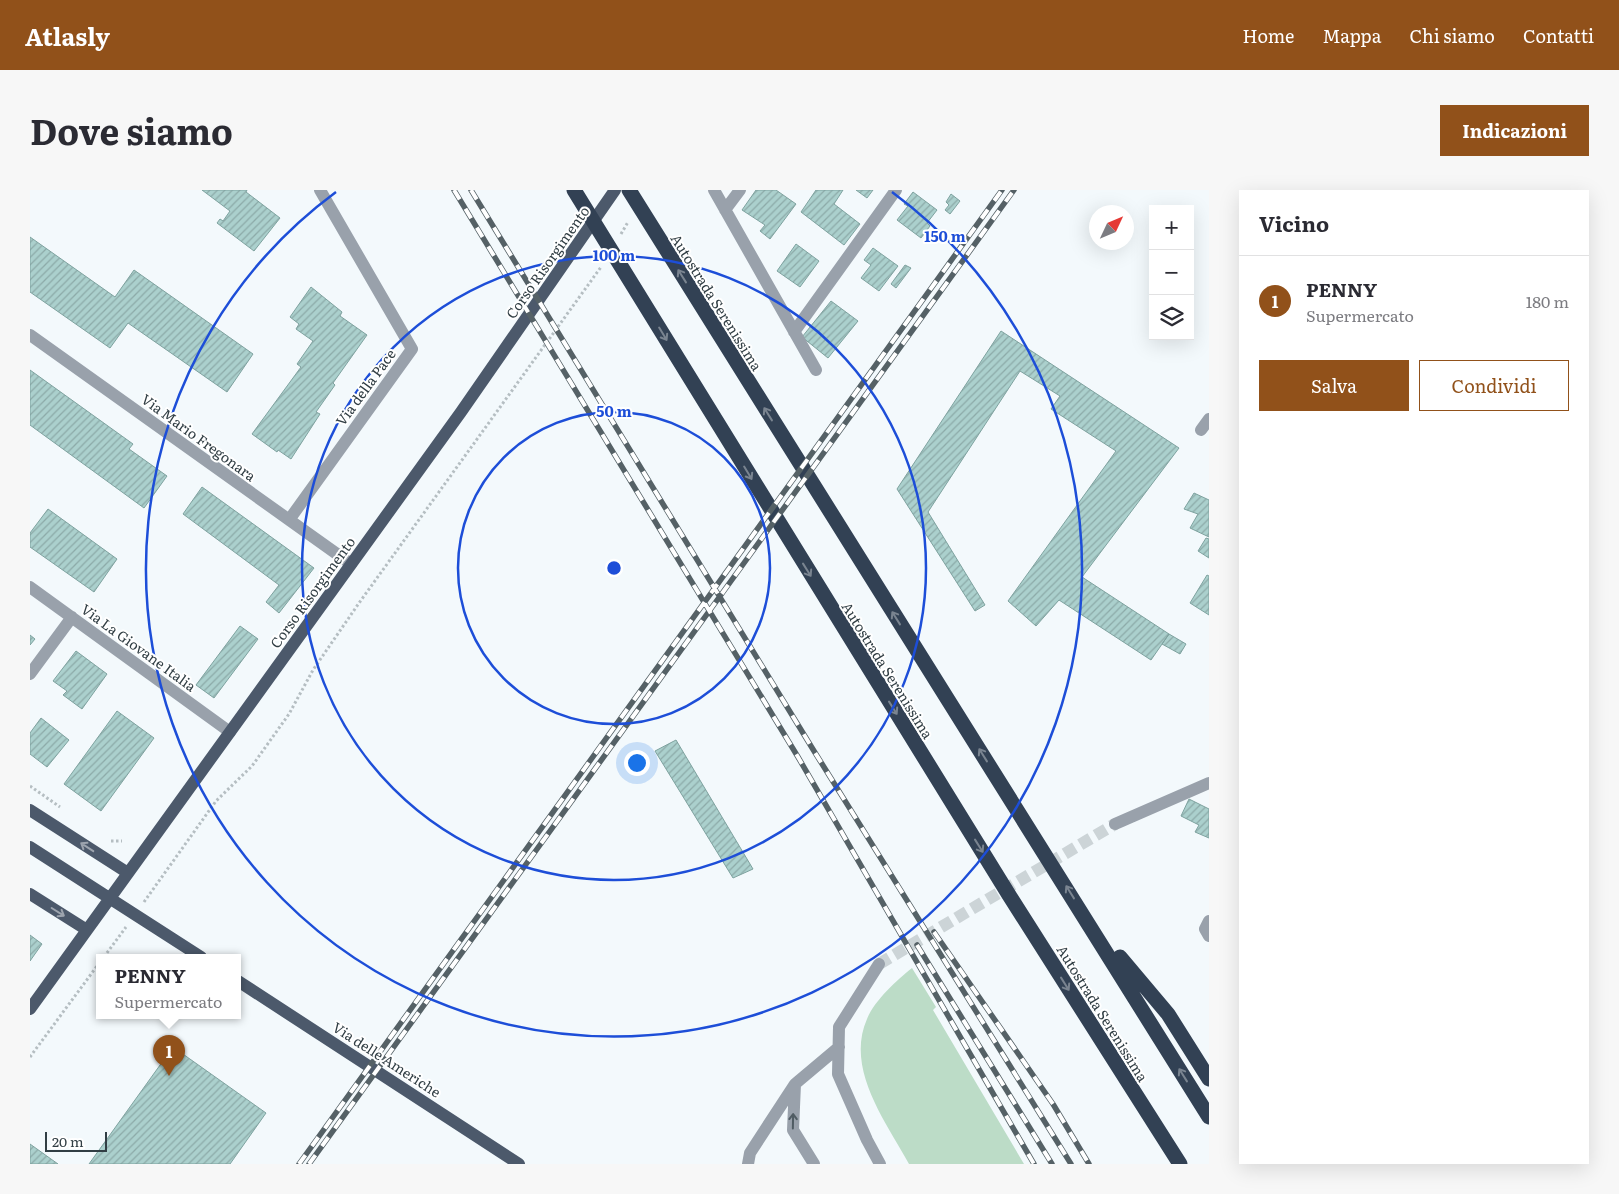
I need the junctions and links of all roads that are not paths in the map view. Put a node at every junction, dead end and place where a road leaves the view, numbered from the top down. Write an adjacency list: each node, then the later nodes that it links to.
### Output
1 (320, 190): 14 (street, Via della Pace)
2 (615, 190): 15 (main road, Corso Risorgimento)
3 (629, 190): 26 (highway, Autostrada Serenissima, one-way to 3)
4 (714, 190): 8 (street)
5 (740, 190): 8 (street)
6 (896, 190): 9 (street)
7 (576, 193): 42 (highway, Autostrada Serenissima, one-way to 42)
8 (725, 210): 9 (street)
9 (794, 332): 11 (street)
10 (30, 335): 14 (street, Via Mario Fregonara)
11 (816, 370)
12 (1209, 419): 13 (street)
13 (1201, 430)
14 (289, 520): 15 (street, Via Mario Fregonara)
15 (351, 564): 19 (main road, Corso Risorgimento)
16 (30, 587): 17 (street, Via La Giovane Italia)
17 (72, 617): 18 (street); 19 (street, Via La Giovane Italia)
18 (30, 674)
19 (230, 732): 24 (main road, Corso Risorgimento)
20 (1209, 783): 22 (street)
21 (30, 810): 24 (main road, one-way to 21)
22 (1115, 824)
23 (30, 847): 30 (main road)
24 (128, 873): 28 (main road, Corso Risorgimento)
25 (30, 894): 28 (main road, one-way to 28)
26 (1087, 919): 35 (highway); 37 (highway, Autostrada Serenissima, one-way to 26)
27 (1209, 921): 29 (street)
28 (87, 930): 33 (main road, Corso Risorgimento)
29 (1209, 936)
30 (196, 954)
31 (879, 964): 34 (street)
32 (241, 983): 38 (main road, Via delle Americhe)
33 (30, 1008)
34 (839, 1047): 36 (street); 41 (street)
35 (1209, 1079)
36 (796, 1084): 39 (street); 40 (street, one-way to 36)
37 (1209, 1117)
38 (519, 1164)
39 (748, 1164)
40 (814, 1164)
41 (880, 1164)
42 (1180, 1164)

